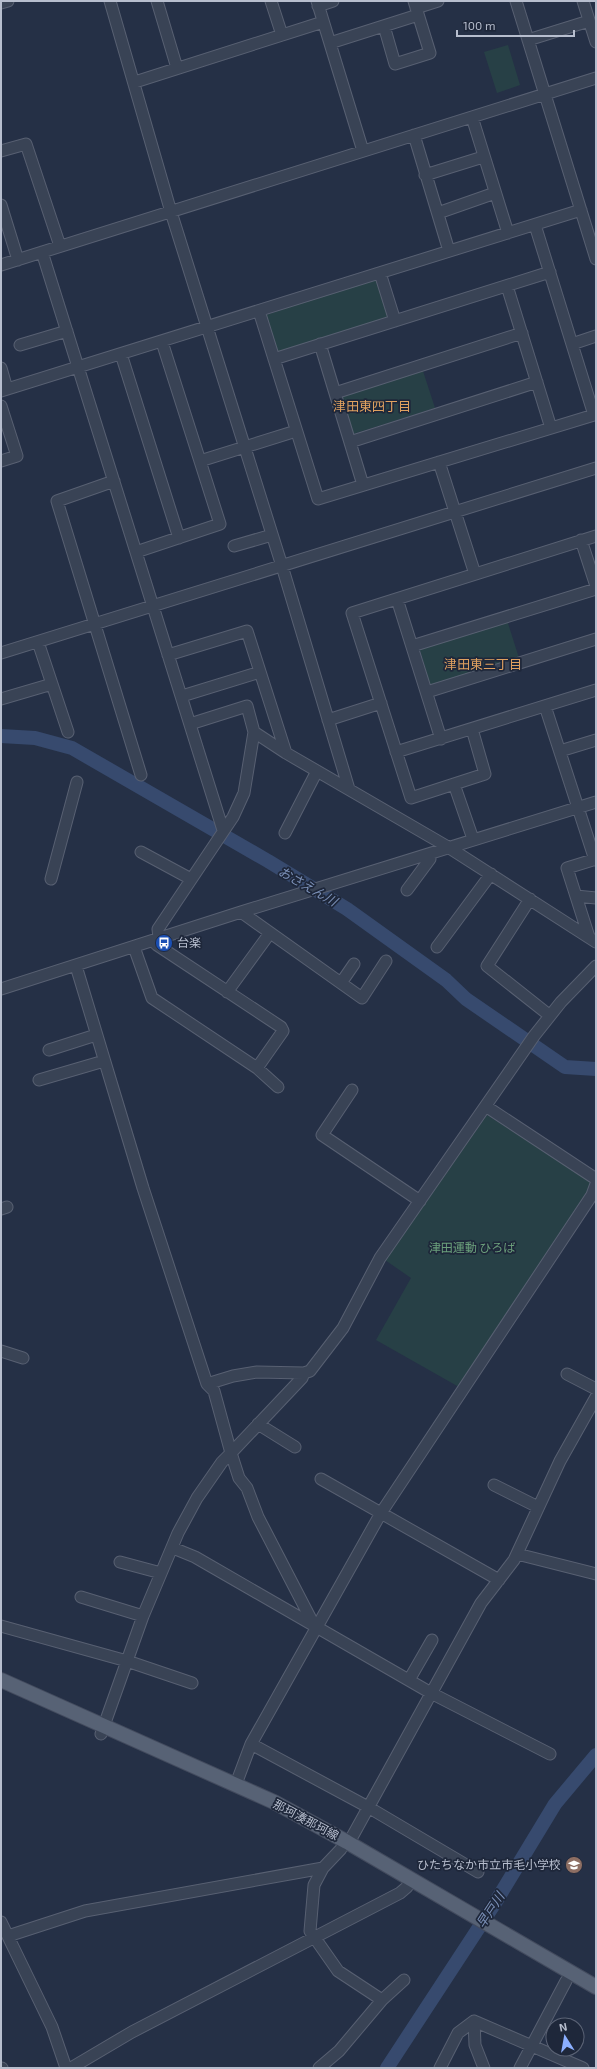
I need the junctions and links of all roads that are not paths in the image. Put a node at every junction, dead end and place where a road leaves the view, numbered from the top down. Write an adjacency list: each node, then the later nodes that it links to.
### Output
1 (8, 1): 9 (street)
2 (110, 1): 21 (street)
3 (157, 1): 19 (street)
4 (271, 1): 15 (street)
5 (333, 1): 10 (street)
6 (438, 1): 11 (street)
7 (516, 1): 16 (street)
8 (583, 1): 12 (street)
9 (1, 3)
10 (317, 4): 13 (street)
11 (416, 8): 14 (street); 14 (street)
12 (589, 21): 16 (street); 17 (street)
13 (323, 22): 15 (street); 18 (street)
14 (384, 26): 18 (street)
15 (282, 35): 19 (street)
16 (528, 40): 22 (street)
17 (596, 42)
18 (330, 43): 26 (street)
19 (177, 68): 21 (street)
20 (596, 78): 22 (street)
21 (135, 82): 32 (street)
22 (544, 94): 23 (street); 31 (street)
23 (472, 117): 24 (street); 27 (street)
24 (414, 136): 26 (street); 28 (street)
25 (1, 151): 36 (street)
26 (363, 151): 32 (street)
27 (483, 157): 28 (street); 29 (street)
28 (425, 175): 33 (street)
29 (495, 193): 33 (street); 35 (street)
30 (1, 205): 40 (street)
31 (581, 210): 34 (street); 39 (street)
32 (171, 212): 36 (street); 47 (street)
33 (438, 213): 37 (street)
34 (535, 224): 35 (street); 42 (street)
35 (508, 233): 37 (street)
36 (60, 246): 38 (street)
37 (449, 251): 43 (street)
38 (42, 252): 40 (street); 48 (street)
39 (596, 259)
40 (18, 260): 41 (street)
41 (1, 265)
42 (550, 272): 44 (street); 53 (street)
43 (380, 273): 45 (street); 46 (street)
44 (507, 286): 46 (street); 49 (street)
45 (258, 311): 47 (street); 56 (street)
46 (395, 321): 52 (street)
47 (207, 328): 51 (street); 66 (street)
48 (67, 331): 54 (street); 58 (street)
49 (522, 334): 59 (street); 61 (street)
50 (596, 336): 53 (street)
51 (162, 342): 55 (street); 68 (street)
52 (320, 344): 56 (street); 61 (street)
53 (572, 344): 63 (street)
54 (20, 346)
55 (121, 354): 58 (street); 76 (street)
56 (274, 359): 64 (street)
57 (1, 368): 60 (street)
58 (79, 368): 60 (street); 71 (street)
59 (537, 382): 63 (street); 65 (street)
60 (4, 390)
61 (335, 393): 65 (street)
62 (1, 406): 67 (street)
63 (551, 428): 69 (street)
64 (296, 431): 66 (street); 72 (street)
65 (350, 442): 72 (street)
66 (244, 447): 68 (street); 74 (street)
67 (1, 461)
68 (200, 461): 76 (street)
69 (439, 462): 72 (street); 73 (street)
70 (596, 468): 73 (street)
71 (114, 481): 79 (street); 85 (street)
72 (363, 485)
73 (455, 512): 80 (street); 81 (street)
74 (272, 535): 78 (street); 80 (street)
75 (596, 536): 77 (street)
76 (179, 538): 79 (street)
77 (581, 540): 81 (street); 82 (street)
78 (234, 546)
79 (136, 552): 84 (street)
80 (282, 566): 84 (street); 99 (street)
81 (475, 574): 83 (street)
82 (596, 587): 88 (street)
83 (397, 599): 88 (street); 97 (street)
84 (153, 606): 85 (street); 90 (street)
85 (95, 624): 87 (street); 110 (street)
86 (596, 639): 94 (street)
87 (38, 642): 89 (street); 92 (street)
88 (412, 646): 94 (street)
89 (1, 653)
90 (168, 654): 91 (street); 95 (street)
91 (260, 672): 95 (street); 108 (street)
92 (52, 684): 96 (street); 102 (street)
93 (596, 690): 98 (street)
94 (427, 692): 104 (street)
95 (182, 696): 100 (street)
96 (1, 699)
97 (381, 703): 99 (street); 107 (street)
98 (545, 706): 101 (street); 106 (street)
99 (328, 720): 113 (street)
100 (190, 724): 103 (street); 117 (street)
101 (472, 729): 104 (street); 112 (street)
102 (68, 732)
103 (254, 732): 108 (street); 117 (street)
104 (441, 738): 107 (street)
105 (596, 740): 106 (street)
106 (560, 751): 115 (street)
107 (396, 752): 112 (street)
108 (286, 753): 109 (street)
109 (317, 771): 113 (street); 116 (street)
110 (140, 775)
111 (77, 782): 124 (street)
112 (454, 784): 118 (street)
113 (349, 789): 119 (street)
114 (596, 802): 115 (street)
115 (578, 807): 118 (street); 122 (street)
116 (286, 833)
117 (220, 835): 125 (street)
118 (473, 839): 119 (street)
119 (448, 847): 121 (street); 123 (street)
120 (141, 852): 125 (street)
121 (429, 854): 126 (street); 130 (street)
122 (596, 859): 127 (street)
123 (491, 874): 129 (street); 135 (street)
124 (50, 879)
125 (191, 879): 132 (street)
126 (407, 890)
127 (576, 896): 128 (street); 133 (street)
128 (596, 898)
129 (530, 899): 133 (street); 143 (street)
130 (241, 912): 131 (street); 132 (street)
131 (270, 933): 140 (street); 142 (street)
132 (156, 940): 134 (street); 142 (street)
133 (592, 940)
134 (134, 947): 138 (street); 147 (street)
135 (436, 947)
136 (386, 960): 140 (street)
137 (354, 964): 140 (street)
138 (76, 966): 141 (street); 144 (street)
139 (596, 966): 143 (street)
140 (341, 983)
141 (1, 989)
142 (227, 992): 147 (street)
143 (549, 1015): 151 (street)
144 (96, 1035): 145 (street); 146 (street)
145 (49, 1050)
146 (104, 1061): 148 (street); 159 (street)
147 (256, 1068): 149 (street)
148 (38, 1080)
149 (278, 1087)
150 (352, 1090): 154 (street)
151 (487, 1107): 152 (street); 154 (street)
152 (596, 1179)
153 (596, 1184): 168 (street)
154 (420, 1201): 157 (street)
155 (1, 1351): 156 (street)
156 (23, 1358)
157 (304, 1374): 159 (street); 162 (street)
158 (567, 1374): 160 (street)
159 (207, 1384): 164 (street)
160 (596, 1389)
161 (596, 1396): 167 (street)
162 (258, 1424): 163 (street); 164 (street)
163 (295, 1447)
164 (231, 1453): 169 (street); 178 (street)
165 (321, 1479): 168 (street)
166 (494, 1485): 167 (street)
167 (538, 1507): 170 (street)
168 (381, 1513): 174 (street); 178 (street)
169 (173, 1548): 172 (street); 178 (street)
170 (517, 1554): 173 (street); 174 (street)
171 (120, 1562): 172 (street)
172 (162, 1573): 176 (street)
173 (596, 1574)
174 (499, 1580): 185 (street)
175 (81, 1597): 176 (street)
176 (143, 1616): 180 (street)
177 (1, 1626): 180 (street)
178 (316, 1626): 182 (street); 187 (street)
179 (432, 1640): 182 (street)
180 (127, 1661): 183 (street); 186 (street)
181 (1, 1680): 186 (main road, 那珂湊那珂線)
182 (409, 1680): 185 (street)
183 (192, 1683)
184 (1, 1690): 186 (main road, 那珂湊那珂線)
185 (431, 1694): 188 (street); 190 (street)
186 (102, 1730): 189 (main road, 那珂湊那珂線); 191 (main road, 那珂湊那珂線)
187 (251, 1744): 189 (street); 190 (street)
188 (550, 1754)
189 (236, 1784): 191 (main road, 那珂湊那珂線)
190 (368, 1808): 191 (street); 193 (street)
191 (344, 1845): 192 (street); 194 (main road, 那珂湊那珂線)
192 (323, 1868): 197 (street); 198 (street)
193 (478, 1872)
194 (409, 1883): 196 (main road, 那珂湊那珂線); 198 (street)
195 (1, 1922): 197 (street)
196 (491, 1932): 200 (main road, 那珂湊那珂線); 201 (main road, 那珂湊那珂線)
197 (8, 1936): 206 (street)
198 (312, 1937): 203 (street); 207 (street)
199 (404, 1980): 203 (street)
200 (566, 1981): 202 (main road, 那珂湊那珂線); 205 (street)
201 (596, 1987)
202 (596, 1997)
203 (382, 2000): 208 (street)
204 (474, 2021): 205 (street); 209 (street); 210 (street)
205 (533, 2046): 211 (street); 212 (street)
206 (66, 2068)
207 (71, 2068)
208 (319, 2068)
209 (440, 2068)
210 (484, 2068)
211 (520, 2068)
212 (583, 2068)

